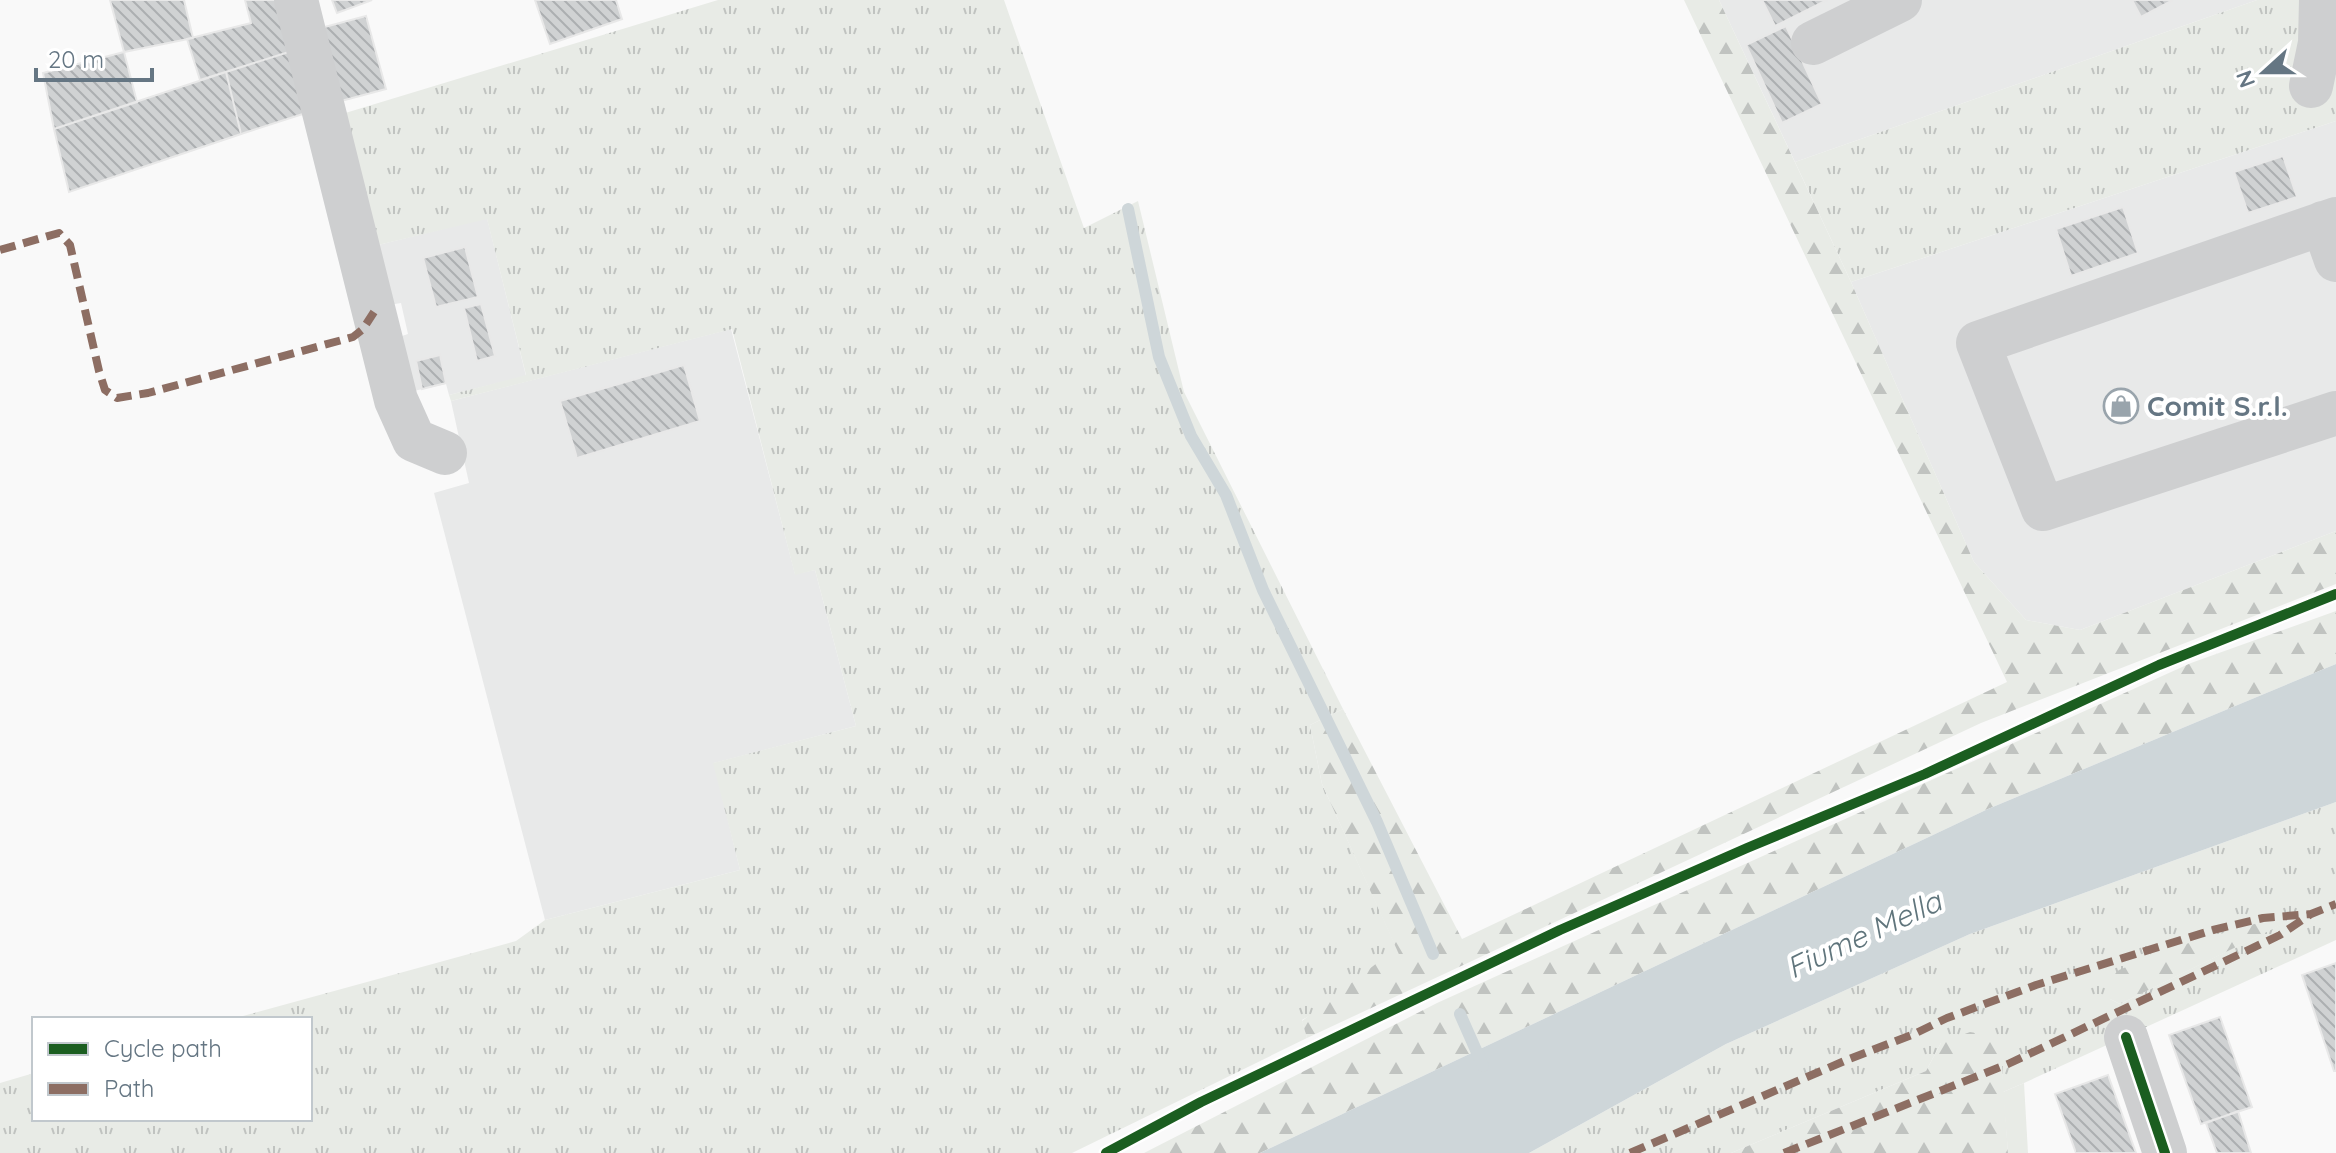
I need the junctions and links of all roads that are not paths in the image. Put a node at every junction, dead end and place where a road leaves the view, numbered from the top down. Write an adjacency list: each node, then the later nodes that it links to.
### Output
1 (296, 0): 8 (street)
2 (1900, 0): 4 (street)
3 (2321, 0): 5 (street)
4 (1813, 43)
5 (2311, 86)
6 (2332, 234): 7 (street)
7 (2336, 413)
8 (445, 453)
9 (2126, 1037): 10 (street)
10 (2165, 1153)

